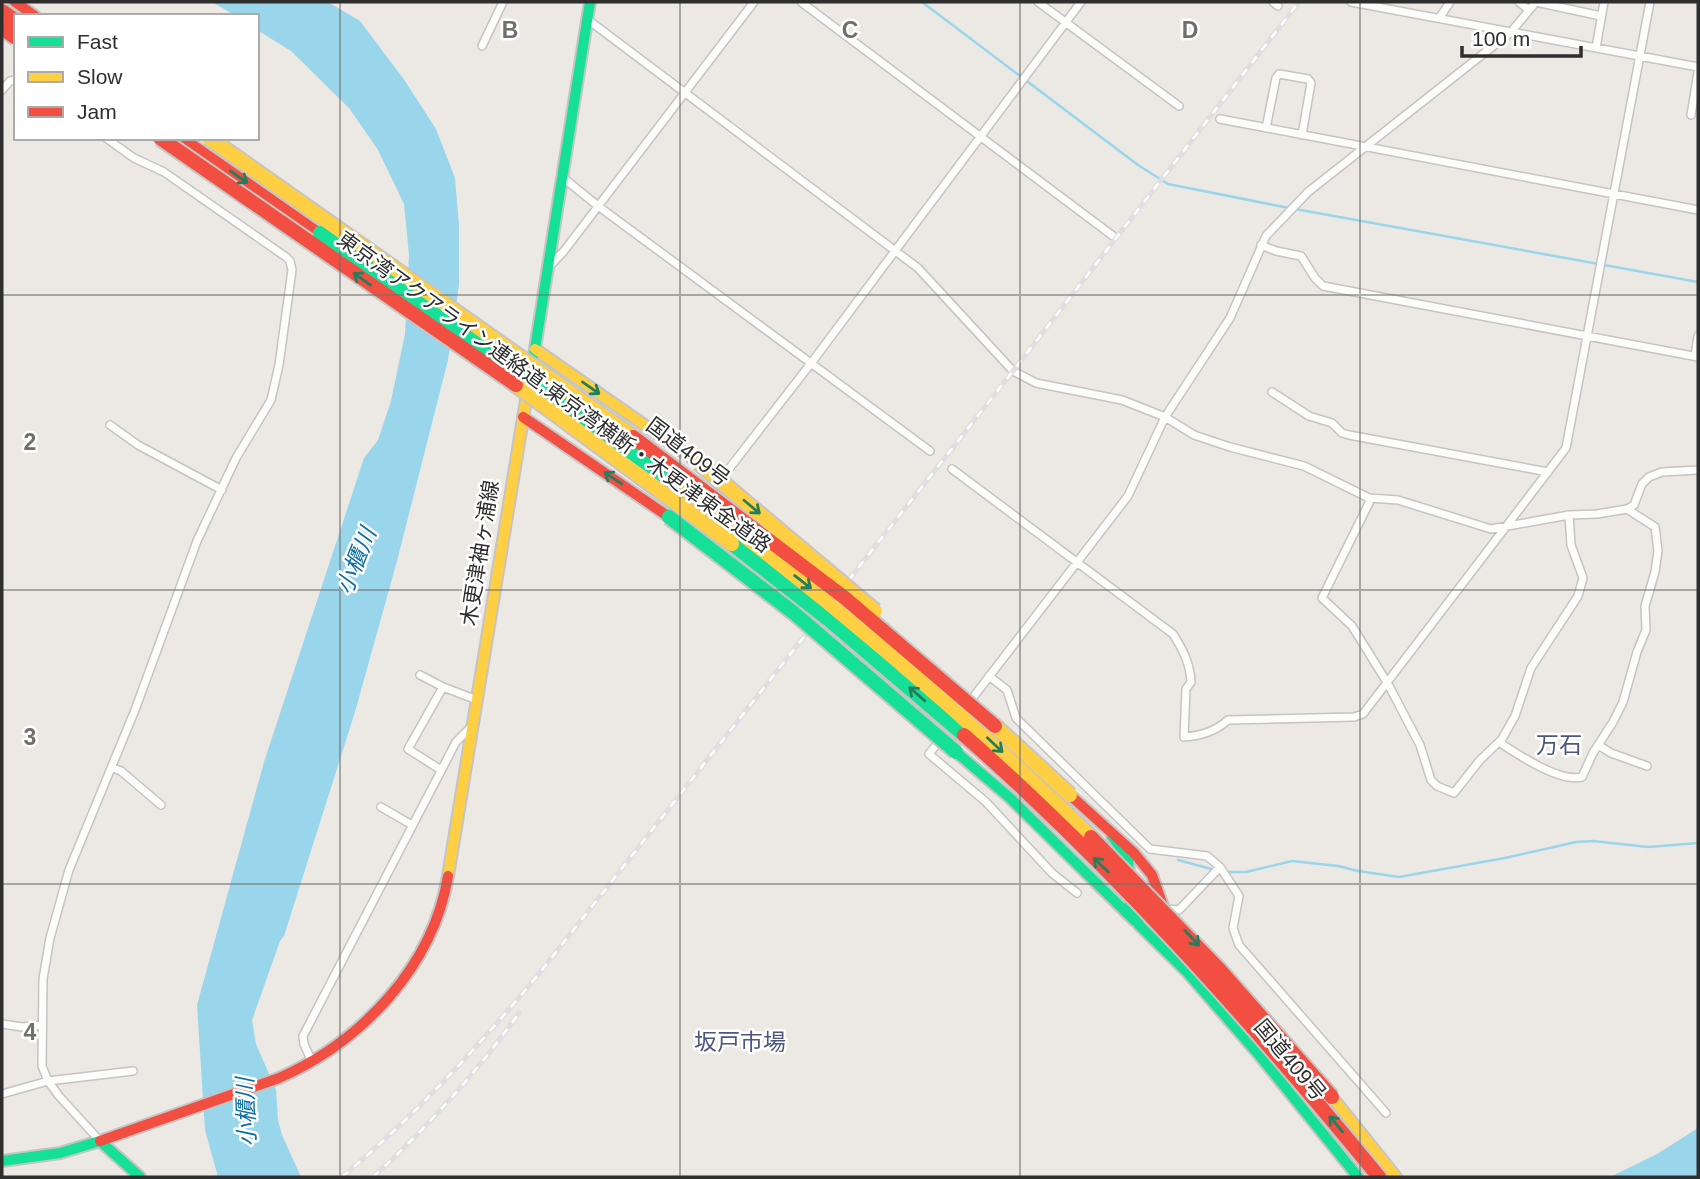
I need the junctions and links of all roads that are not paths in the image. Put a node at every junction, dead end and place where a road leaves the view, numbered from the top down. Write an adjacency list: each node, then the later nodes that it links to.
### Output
1 (503, 2): 21 (street)
2 (590, 2): 17 (main road, 木更津袖ヶ浦線)
3 (754, 2): 25 (street)
4 (801, 2): 31 (street)
5 (1038, 2): 18 (street)
6 (1081, 2): 18 (street)
7 (1351, 2): 13 (street)
8 (1450, 2): 16 (street)
9 (1519, 2): 14 (street)
10 (1604, 2): 15 (street)
11 (1650, 2): 23 (street)
12 (20, 3): 20 (street)
13 (1386, 4): 16 (street)
14 (1530, 10): 15 (street); 19 (street)
15 (1601, 16): 22 (street)
16 (1440, 17): 19 (street)
17 (587, 19): 25 (street); 37 (main road, 木更津袖ヶ浦線)
18 (1065, 22): 26 (street); 31 (street)
19 (1511, 32): 22 (street); 36 (street)
20 (2, 34)
21 (482, 46)
22 (1596, 48): 23 (street)
23 (1640, 56): 24 (street); 38 (street)
24 (1698, 69): 27 (street)
25 (685, 93): 39 (street); 43 (street)
26 (1179, 106)
27 (1691, 115)
28 (1220, 119): 29 (street)
29 (1266, 128): 30 (street); 30 (street)
30 (1302, 135): 36 (street)
31 (980, 136): 41 (street); 43 (street)
32 (109, 140): 59 (street)
33 (163, 140): 97 (main road, 東京湾アクアライン連絡道;東京湾横断・木更津東金道路, one-way to 33, bridge)
34 (186, 140): 98 (main road, 東京湾アクアライン連絡道;東京湾横断・木更津東金道路, one-way to 98, bridge)
35 (212, 140): 70 (main road, 国道409号, bridge)
36 (1365, 147): 38 (street); 42 (street)
37 (561, 176): 39 (street); 44 (main road, 木更津袖ヶ浦線)
38 (1614, 193): 40 (street); 45 (street)
39 (598, 206): 44 (street); 49 (street)
40 (1698, 210)
41 (1113, 236)
42 (1261, 245): 45 (street); 52 (street)
43 (895, 250): 49 (street); 52 (street)
44 (546, 270): 47 (main road, 木更津袖ヶ浦線)
45 (1589, 336): 48 (street); 57 (street)
46 (1698, 336): 48 (street)
47 (535, 349): 51 (main road, 木更津袖ヶ浦線); 70 (main road, one-way to 70, bridge)
48 (1697, 356)
49 (812, 362): 54 (street); 58 (street)
50 (1272, 391): 57 (street)
51 (523, 417): 69 (main road, 木更津袖ヶ浦線); 84 (main road, one-way to 51, bridge)
52 (1165, 417): 60 (street); 64 (street)
53 (110, 425): 59 (street)
54 (930, 451)
55 (952, 469): 64 (street)
56 (1698, 470): 61 (street)
57 (1548, 472): 63 (street)
58 (725, 474)
59 (222, 490): 75 (street)
60 (1369, 498): 63 (street); 67 (street)
61 (1627, 509): 62 (street); 73 (street)
62 (1569, 514): 63 (street); 72 (street)
63 (1505, 528): 67 (street)
64 (1077, 562): 66 (street); 67 (street)
65 (420, 675): 68 (street)
66 (989, 676): 81 (street); 82 (street)
67 (1388, 684): 72 (street)
68 (443, 687): 69 (street); 76 (street)
69 (477, 700): 71 (main road, 木更津袖ヶ浦線)
70 (988, 719): 80 (main road, 国道409号, bridge)
71 (473, 725): 76 (street); 88 (main road, 木更津袖ヶ浦線)
72 (1499, 742): 73 (street)
73 (1598, 745): 74 (street)
74 (1647, 766)
75 (113, 768): 77 (street); 87 (street)
76 (441, 770): 79 (street)
77 (161, 805)
78 (381, 807): 79 (street)
79 (412, 825): 88 (street)
80 (1112, 836): 83 (main road, 国道409号); 84 (main road, 国道409号)
81 (1220, 867): 83 (street); 92 (street)
82 (1077, 893)
83 (1165, 909): 85 (main road, 国道409号)
84 (1139, 925): 85 (main road, 国道409号)
85 (1187, 972): 96 (main road, 国道409号)
86 (2, 1024): 87 (street)
87 (42, 1025): 90 (street)
88 (312, 1062): 93 (main road, 木更津袖ヶ浦線)
89 (132, 1070): 90 (street)
90 (48, 1081): 91 (street); 93 (street)
91 (2, 1094)
92 (1386, 1113)
93 (100, 1141): 94 (main road, 木更津袖ヶ浦線); 95 (main road)
94 (2, 1161)
95 (140, 1177)
96 (1359, 1177)
97 (1379, 1177)
98 (1396, 1177)

